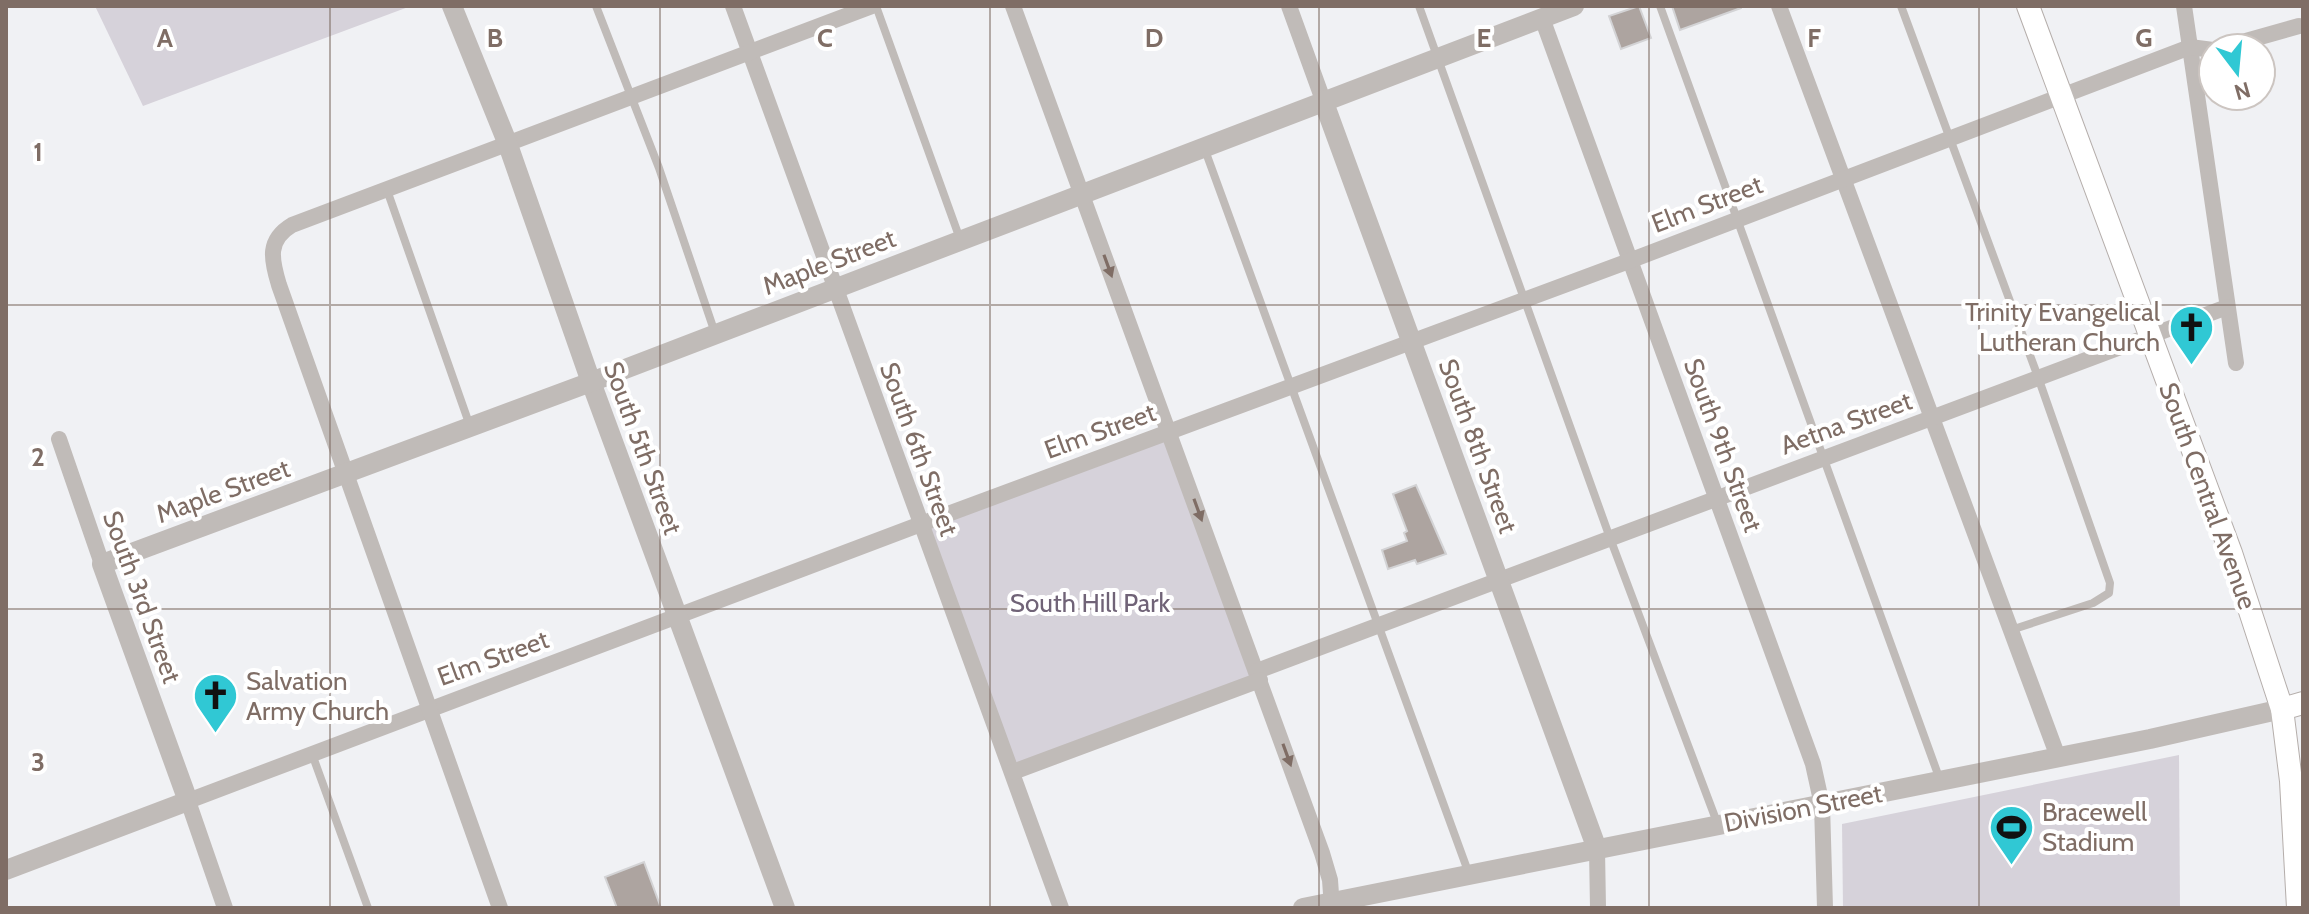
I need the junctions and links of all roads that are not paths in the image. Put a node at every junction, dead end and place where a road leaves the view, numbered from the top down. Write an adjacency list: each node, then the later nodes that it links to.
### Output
1 (452, 6): 25 (street, South 5th Street)
2 (596, 6): 21 (lane)
3 (733, 6): 19 (street, South 6th Street)
4 (874, 6): 19 (street); 31 (lane)
5 (1013, 6): 29 (street)
6 (1289, 6): 23 (street, South 8th Street)
7 (1419, 6): 20 (lane)
8 (1574, 6): 14 (street, Maple Street)
9 (1660, 6): 30 (lane)
10 (1779, 6): 27 (street)
11 (1901, 6): 24 (lane)
12 (2028, 6): 22 (main road, South Central Avenue)
13 (2184, 6): 17 (street)
14 (1540, 12): 20 (street, Maple Street); 32 (street, South 9th Street)
15 (2299, 26): 16 (street)
16 (2277, 32)
17 (2190, 47): 18 (street, Elm Street); 22 (street, Elm Street); 35 (street)
18 (2197, 48)
19 (751, 51): 21 (street); 33 (street, South 6th Street)
20 (1438, 57): 23 (street, Maple Street); 34 (lane)
21 (631, 96): 25 (street); 36 (lane)
22 (2062, 97): 24 (street, Elm Street); 37 (main road, South Central Avenue)
23 (1323, 100): 26 (street, Maple Street); 38 (street, South 8th Street)
24 (1951, 139): 27 (street, Elm Street); 40 (lane)
25 (507, 142): 28 (street); 41 (street, South 5th Street)
26 (1204, 146): 29 (street, Maple Street); 42 (lane)
27 (1842, 180): 30 (street, Elm Street); 43 (street)
28 (387, 188): 44 (lane); 48 (street)
29 (1081, 193): 31 (street, Maple Street); 45 (street, one-way to 45)
30 (1738, 220): 32 (street, Elm Street); 47 (lane)
31 (960, 239): 33 (street, Maple Street)
32 (1629, 261): 34 (street, Elm Street); 49 (street, South 9th Street)
33 (834, 288): 36 (street, Maple Street); 50 (street, South 6th Street)
34 (1525, 300): 38 (street, Elm Street); 51 (lane)
35 (2227, 307): 37 (street, Aetna Street); 39 (street)
36 (715, 334): 41 (street, Maple Street)
37 (2150, 334): 40 (street, Aetna Street); 58 (main road, South Central Avenue)
38 (1412, 342): 42 (street, Elm Street); 53 (street, South 8th Street)
39 (2236, 363)
40 (2038, 377): 43 (street, Aetna Street); 56 (lane)
41 (591, 382): 44 (street, Maple Street); 54 (street, South 5th Street)
42 (1293, 387): 45 (street, Elm Street); 55 (lane)
43 (1930, 418): 47 (street, Aetna Street); 56 (street)
44 (470, 427): 48 (street, Maple Street)
45 (1170, 433): 50 (street, Elm Street); 57 (street, one-way to 57)
46 (59, 439): 52 (street, South 3rd Street)
47 (1823, 457): 49 (street, Aetna Street); 63 (lane)
48 (346, 473): 52 (street, Maple Street); 59 (street)
49 (1715, 498): 51 (street, Aetna Street); 65 (street, South 9th Street)
50 (921, 524): 54 (street, Elm Street); 62 (street, South 6th Street)
51 (1610, 538): 53 (street, Aetna Street); 66 (lane)
52 (102, 564): 64 (street, South 3rd Street)
53 (1500, 579): 55 (street, Aetna Street); 67 (street, South 8th Street)
54 (677, 617): 59 (street, Elm Street); 74 (street, South 5th Street)
55 (1377, 625): 57 (street, Aetna Street); 69 (lane)
56 (2010, 631): 61 (street)
57 (1259, 676): 62 (street, Aetna Street); 70 (street, one-way to 70)
58 (2292, 706): 61 (street, Division Street); 79 (main road, South Central Avenue)
59 (429, 709): 60 (street, Elm Street); 73 (street)
60 (311, 753): 64 (street, Elm Street); 72 (lane)
61 (2058, 757): 63 (street, Division Street)
62 (1013, 772): 75 (street, South 6th Street)
63 (1941, 781): 65 (street, Division Street)
64 (188, 801): 68 (street, Elm Street); 71 (street, South 3rd Street)
65 (1822, 805): 66 (street, Division Street); 78 (street, South 9th Street)
66 (1718, 825): 67 (street, Division Street)
67 (1597, 849): 69 (street, Division Street); 77 (street, South 8th Street)
68 (6, 870)
69 (1469, 875): 70 (street, Division Street)
70 (1332, 905): 76 (street, Division Street)
71 (225, 908)
72 (368, 908)
73 (500, 908)
74 (785, 908)
75 (1061, 908)
76 (1303, 908)
77 (1598, 908)
78 (1825, 908)
79 (2298, 908)

